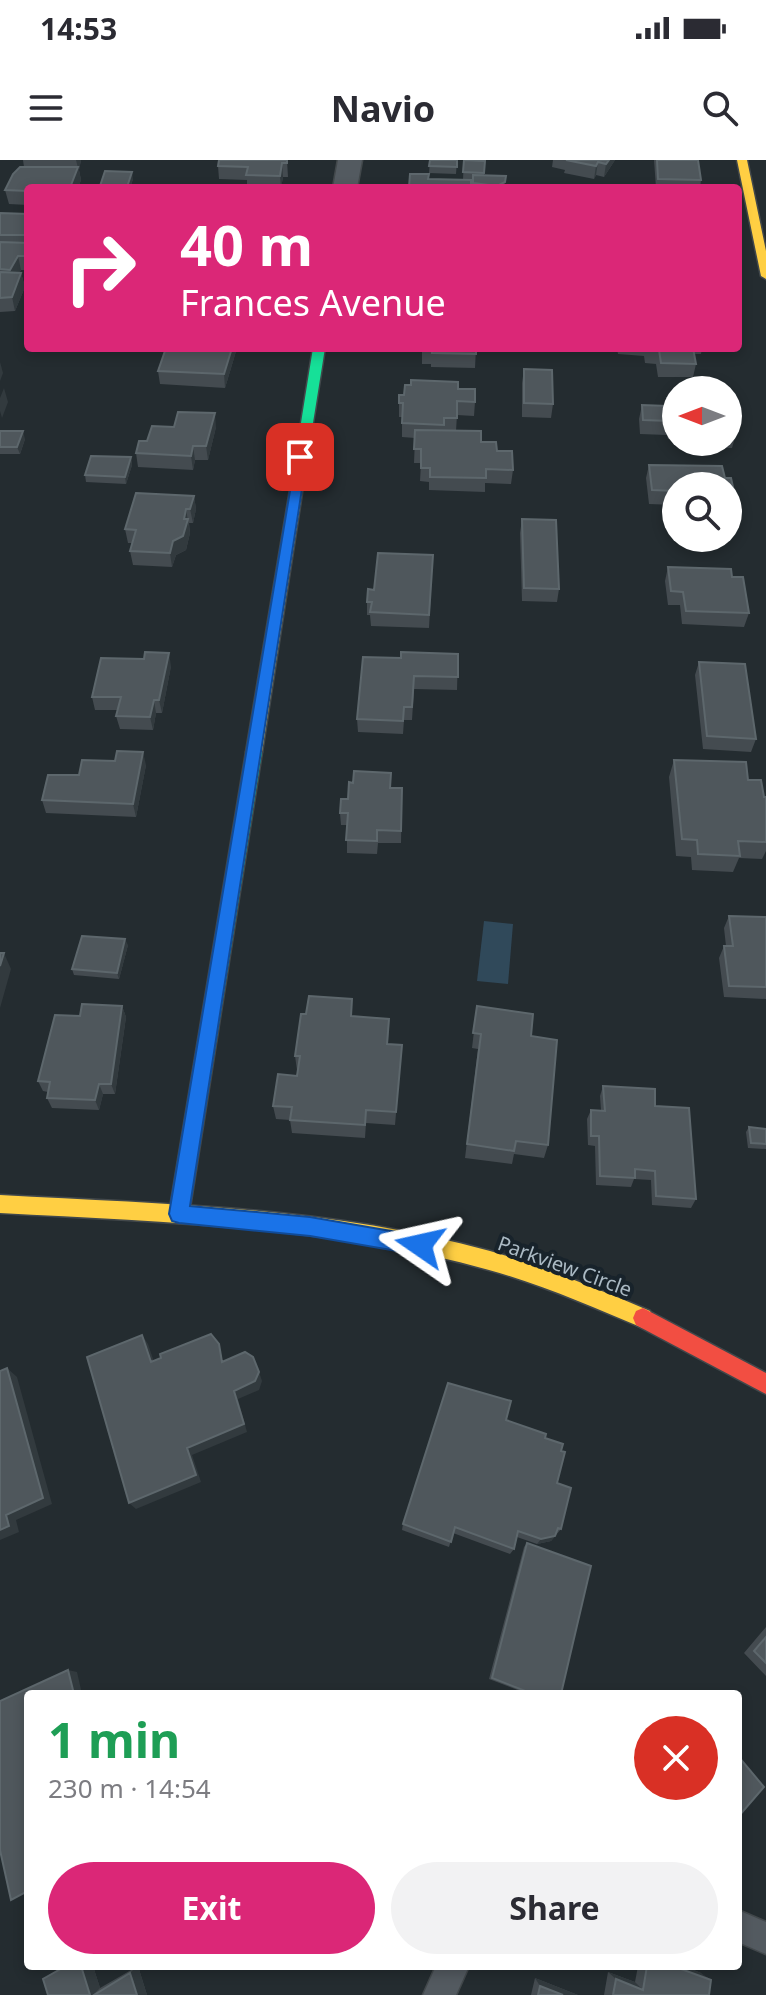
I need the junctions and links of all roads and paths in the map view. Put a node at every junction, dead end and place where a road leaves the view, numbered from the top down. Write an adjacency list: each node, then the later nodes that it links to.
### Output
1 (350, 160): 3 (street)
2 (742, 160): 4 (street)
3 (346, 184)
4 (766, 276)
5 (318, 352): 7 (street)
6 (0, 1204): 7 (street, Parkview Circle)
7 (179, 1214): 8 (street, Parkview Circle)
8 (766, 1384)
9 (742, 1928): 10 (lane)
10 (766, 1938)
11 (451, 1970): 12 (lane)
12 (439, 1995)

